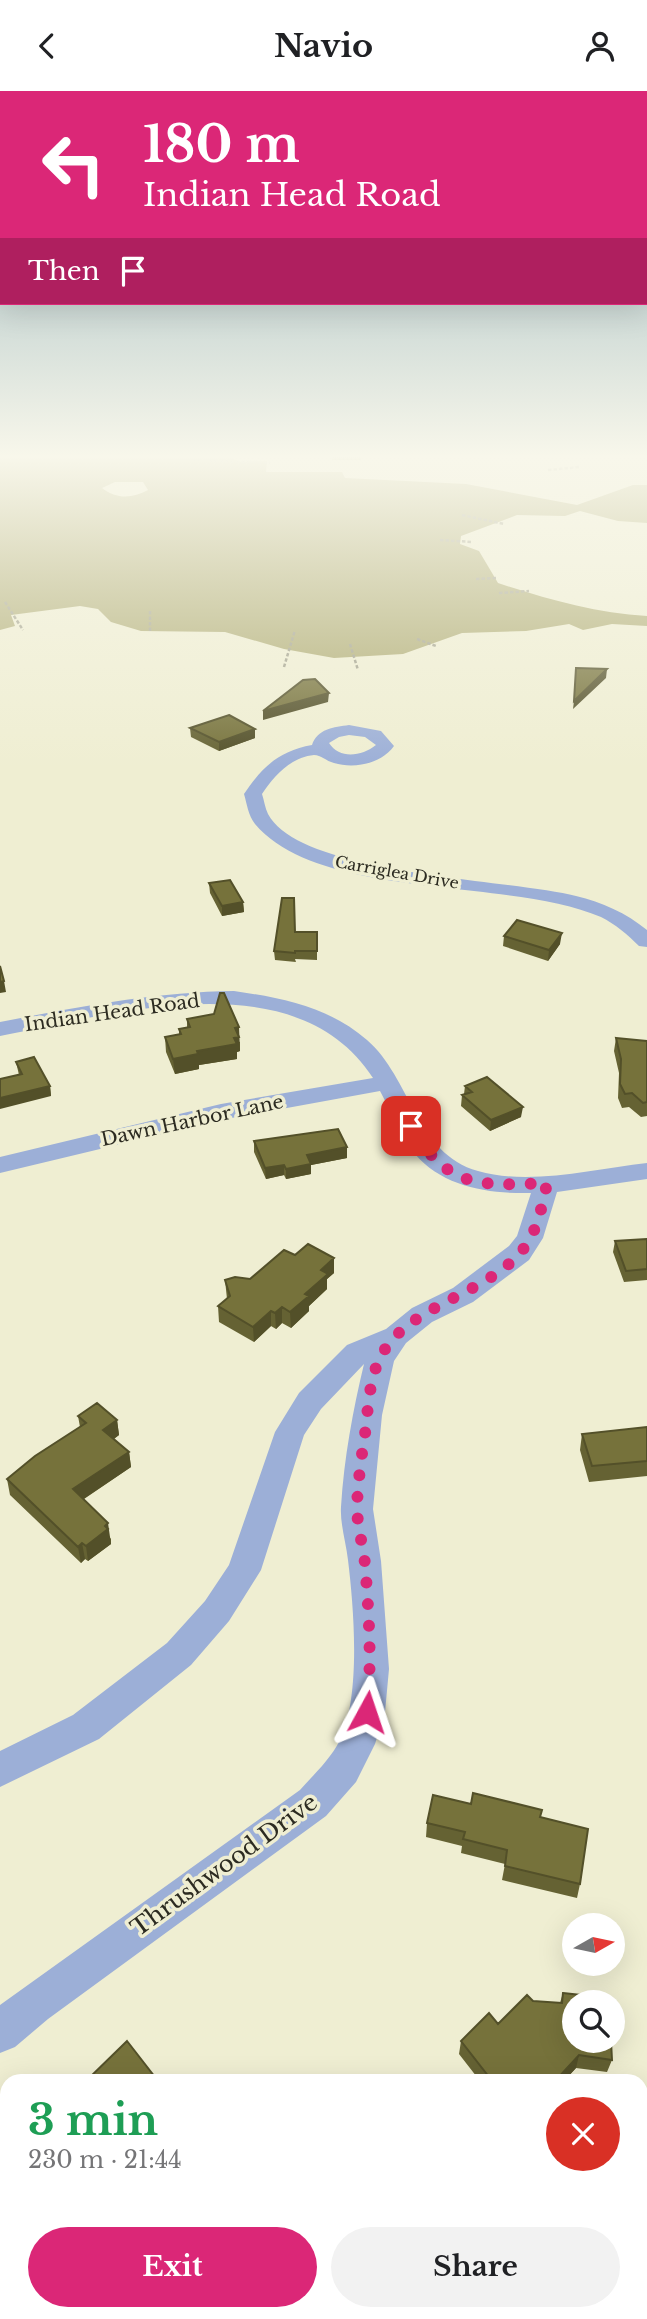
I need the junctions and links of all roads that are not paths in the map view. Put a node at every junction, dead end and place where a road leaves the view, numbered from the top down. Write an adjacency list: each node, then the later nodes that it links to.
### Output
1 (322, 749): 2 (street, Carriglea Drive)
2 (647, 941)
3 (0, 1029): 4 (street, Indian Head Road)
4 (386, 1083): 5 (street, Dawn Harbor Lane); 7 (street, Indian Head Road)
5 (0, 1165)
6 (647, 1171): 7 (street, Indian Head Road)
7 (547, 1183): 8 (street, Thrushwood Drive)
8 (396, 1336): 9 (street); 10 (street, Thrushwood Drive)
9 (0, 1770)
10 (0, 2032)

